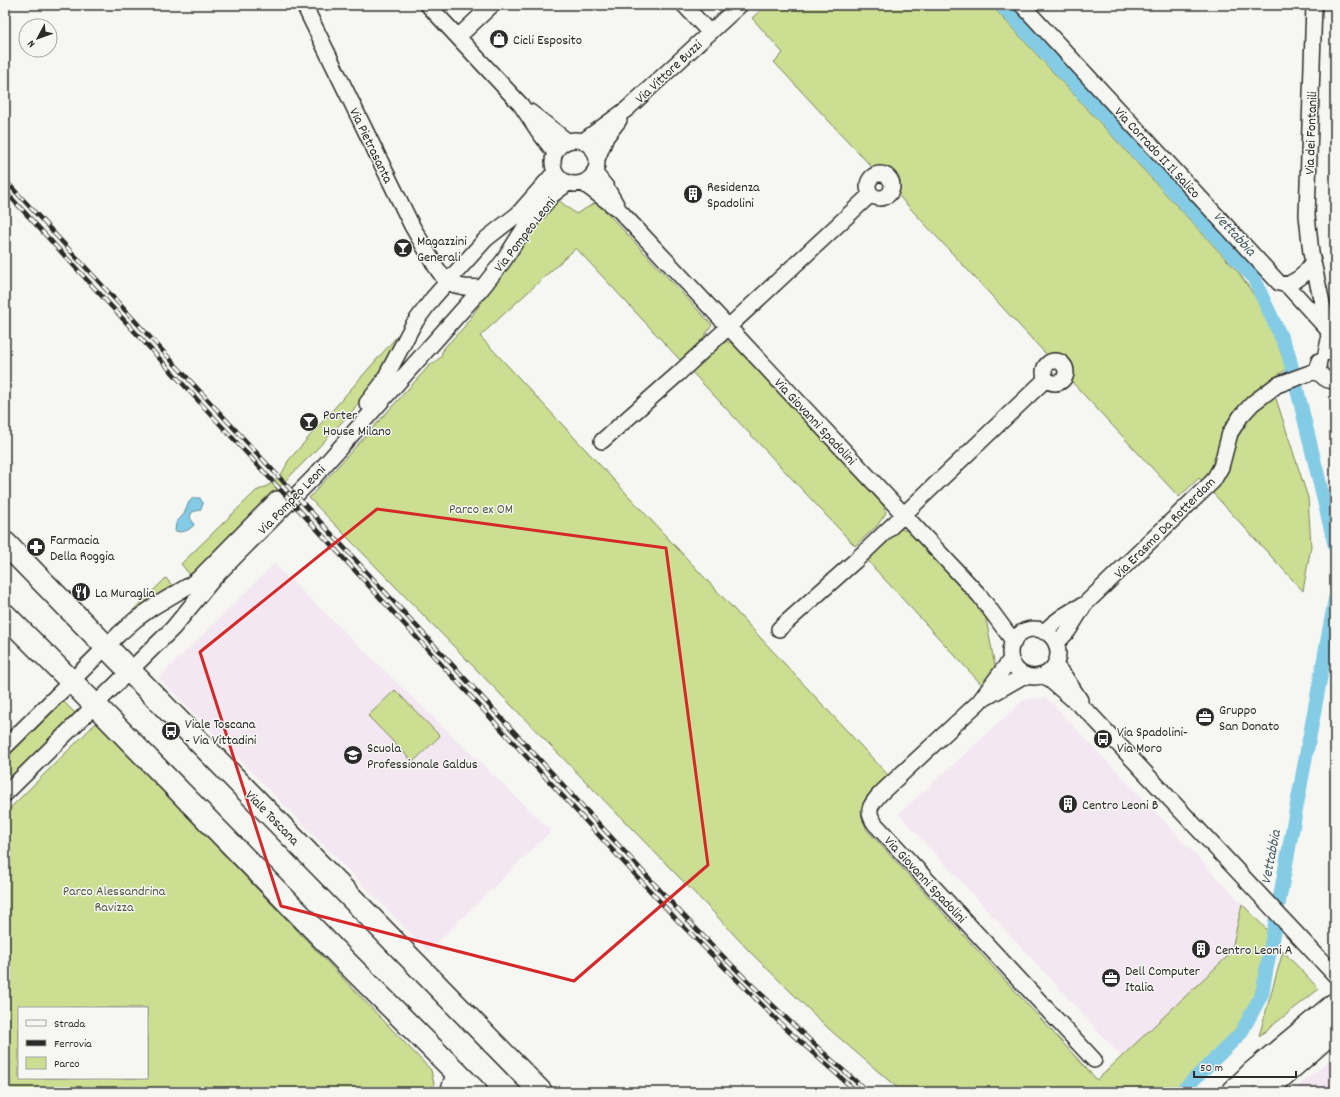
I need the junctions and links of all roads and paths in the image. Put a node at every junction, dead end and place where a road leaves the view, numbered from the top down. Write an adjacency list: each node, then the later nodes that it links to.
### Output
1 (304, 5): 21 (street, Via Pietrasanta)
2 (428, 5): 9 (street)
3 (492, 5): 9 (street)
4 (684, 5): 8 (street, Via Vittore Buzzi)
5 (740, 5): 8 (street, Via Vittore Buzzi)
6 (1022, 5): 22 (street, Via Corrado II Il Salico)
7 (1314, 5): 20 (street, Via dei Fontanili)
8 (710, 33): 11 (street, Via Vittore Buzzi)
9 (458, 37): 10 (street)
10 (521, 105): 12 (street); 14 (street)
11 (627, 109): 13 (street, Via Vittore Buzzi); 15 (street, Via Vittore Buzzi)
12 (568, 141): 13 (street); 14 (street)
13 (583, 141): 15 (street)
14 (555, 153): 16 (street)
15 (596, 166): 17 (street); 19 (street, Via Giovanni Spadolini)
16 (556, 172): 17 (street); 21 (street, Via Pompeo Leoni)
17 (576, 183): 19 (street, Via Giovanni Spadolini); 23 (street, Via Pompeo Leoni)
18 (871, 194): 24 (street)
19 (619, 210): 24 (street, Via Giovanni Spadolini)
20 (1313, 261): 22 (street); 25 (street, Via dei Fontanili)
21 (448, 281): 23 (street); 41 (street, Via Pompeo Leoni)
22 (1287, 285): 25 (street, Via Corrado II Il Salico)
23 (482, 288): 43 (street, Via Pompeo Leoni)
24 (728, 327): 30 (street); 31 (street, Via Giovanni Spadolini)
25 (1328, 330): 26 (street, Via dei Fontanili)
26 (1331, 353): 27 (street)
27 (1315, 371): 29 (street); 34 (street, Via Erasmo Da Rotterdam)
28 (1046, 379): 31 (street)
29 (1335, 381)
30 (602, 440)
31 (904, 514): 33 (street, Via Giovanni Spadolini); 36 (street)
32 (5, 543): 41 (main road, Viale Toscana)
33 (980, 596): 37 (street, Via Giovanni Spadolini); 39 (street, Via Giovanni Spadolini)
34 (1085, 604): 38 (street, Via Erasmo Da Rotterdam); 40 (street, Via Erasmo Da Rotterdam)
35 (5, 615): 46 (main road)
36 (779, 629)
37 (1027, 631): 38 (street, Via Giovanni Spadolini); 39 (street)
38 (1044, 632): 40 (street)
39 (1014, 642): 42 (street, Via Giovanni Spadolini)
40 (1056, 644): 44 (street)
41 (107, 646): 43 (main road, Viale Toscana); 46 (street, Via Pompeo Leoni)
42 (1011, 659): 45 (street); 47 (street, Via Giovanni Spadolini)
43 (130, 670): 48 (street, Via Pompeo Leoni); 58 (main road, Viale Toscana)
44 (1049, 670): 45 (street, Via Giovanni Spadolini); 51 (street)
45 (1025, 675): 47 (street, Via Giovanni Spadolini)
46 (71, 682): 48 (main road); 49 (street, Via Pompeo Leoni)
47 (980, 702): 54 (street, Via Giovanni Spadolini)
48 (94, 705): 50 (street, Via Pompeo Leoni); 55 (main road)
49 (7, 742)
50 (5, 794)
51 (1335, 975)
52 (1335, 1004): 59 (main road)
53 (1335, 1029): 60 (main road)
54 (1094, 1060)
55 (451, 1067): 56 (street); 57 (main road)
56 (448, 1092)
57 (476, 1092)
58 (541, 1092)
59 (1233, 1092)
60 (1264, 1092)

